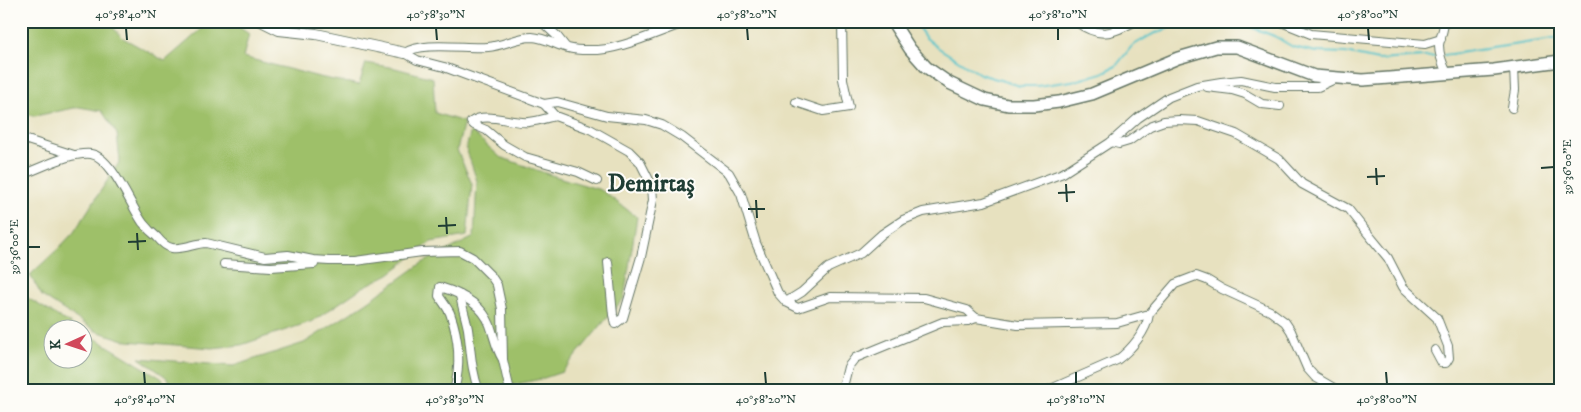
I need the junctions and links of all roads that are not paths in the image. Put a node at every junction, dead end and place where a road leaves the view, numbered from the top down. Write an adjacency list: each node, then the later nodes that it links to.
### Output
1 (261, 21): 12 (street)
2 (689, 21): 11 (street)
3 (842, 21): 18 (street)
4 (892, 21): 16 (main road)
5 (1075, 21): 6 (street)
6 (1136, 21)
7 (1279, 21): 10 (street)
8 (1444, 21): 10 (street)
9 (543, 23): 11 (street)
10 (1440, 42): 15 (street)
11 (566, 48): 12 (street)
12 (405, 53): 19 (street)
13 (1560, 60): 14 (main road)
14 (1514, 67): 15 (main road); 21 (street)
15 (1445, 68): 16 (main road)
16 (1337, 79): 17 (street)
17 (1197, 86): 20 (street); 24 (street)
18 (796, 102)
19 (544, 104): 22 (street); 32 (street)
20 (1280, 106)
21 (1512, 108)
22 (555, 116): 27 (street); 29 (street)
23 (21, 138): 25 (street)
24 (1111, 142): 32 (street); 35 (street)
25 (74, 155): 26 (street); 28 (street)
26 (21, 175)
27 (597, 181)
28 (329, 262): 30 (street); 36 (street)
29 (608, 262)
30 (224, 264)
31 (460, 295): 36 (street); 37 (street); 38 (street)
32 (786, 302): 34 (street)
33 (1149, 314): 34 (street); 41 (street); 42 (street)
34 (976, 318): 40 (street)
35 (1436, 350)
36 (503, 360): 39 (street)
37 (454, 391)
38 (479, 391)
39 (510, 391)
40 (842, 391)
41 (1046, 391)
42 (1339, 391)

